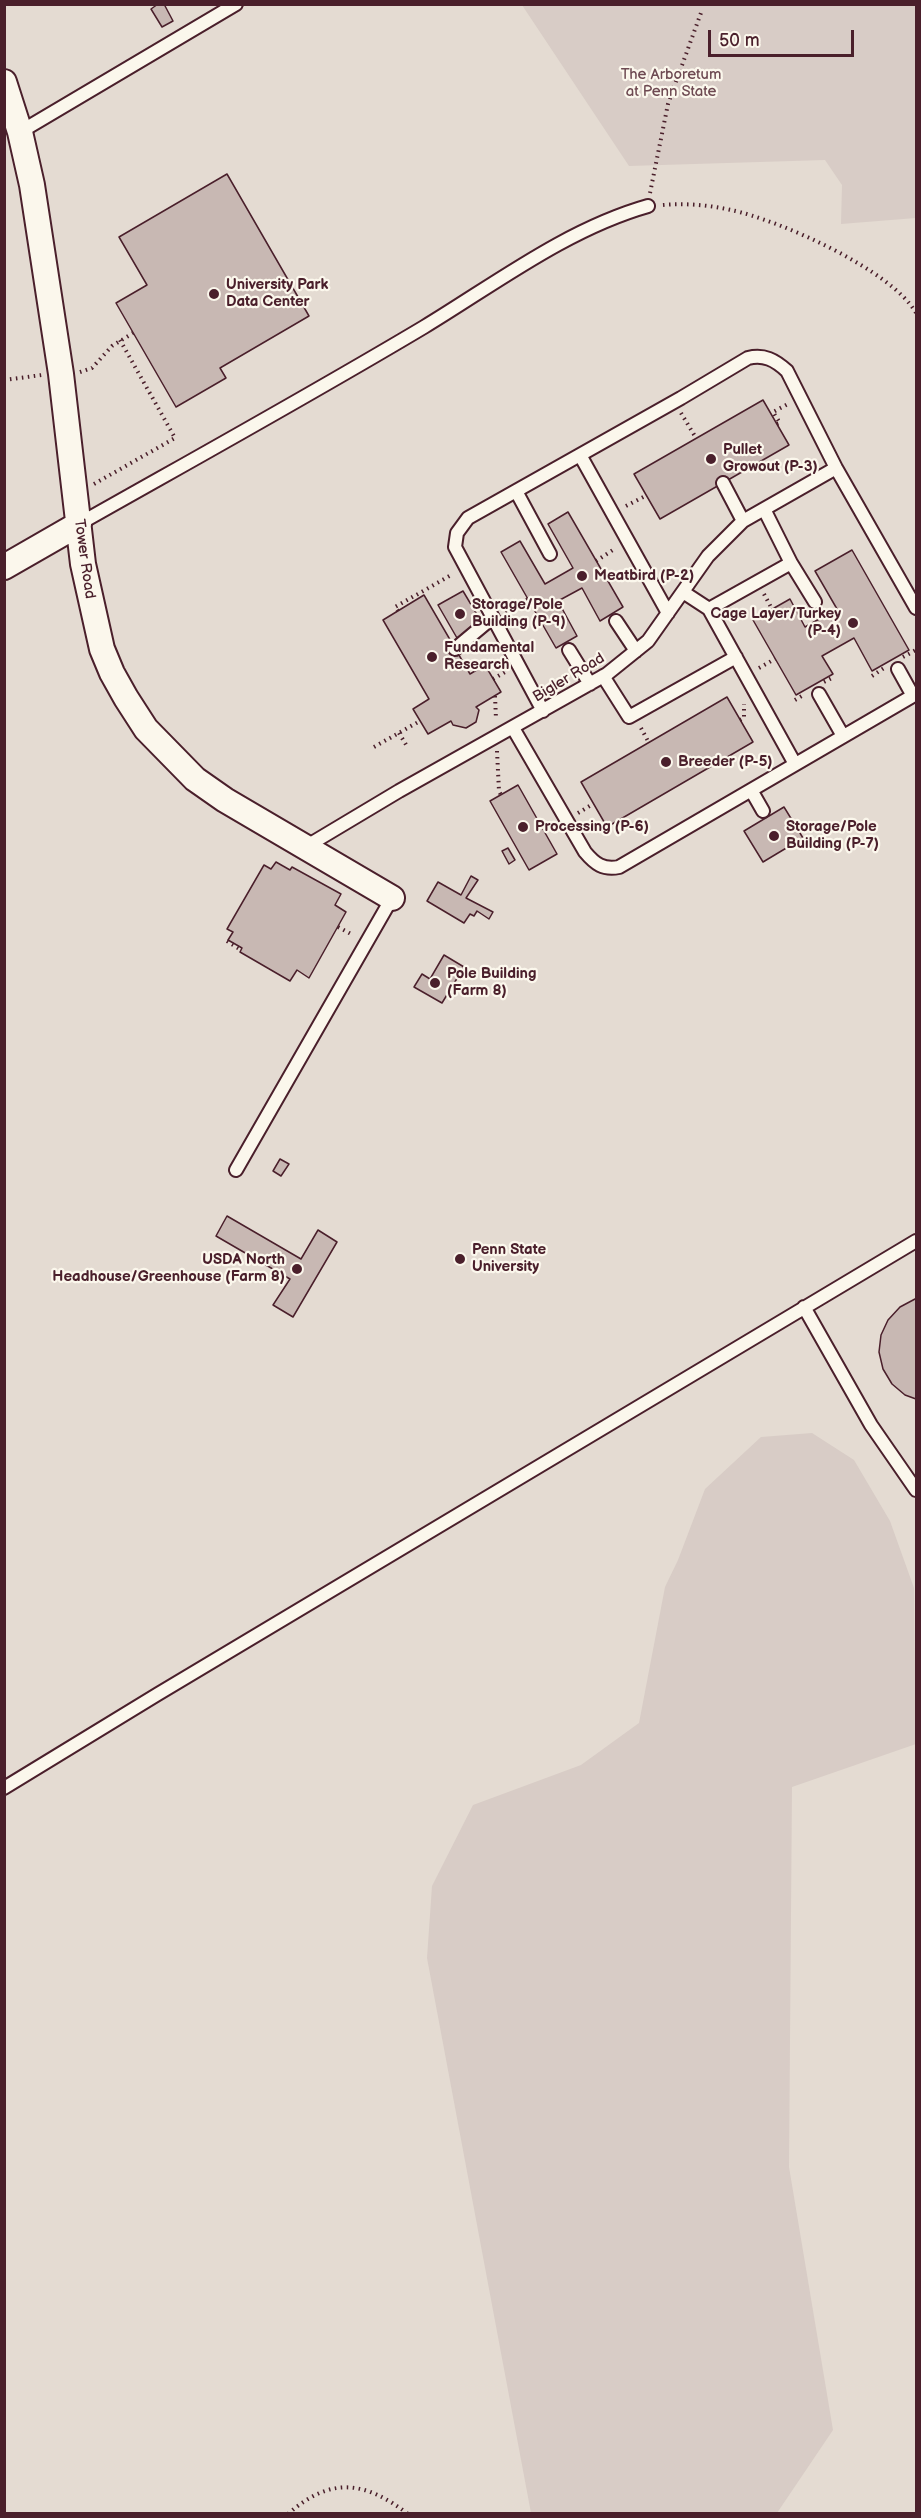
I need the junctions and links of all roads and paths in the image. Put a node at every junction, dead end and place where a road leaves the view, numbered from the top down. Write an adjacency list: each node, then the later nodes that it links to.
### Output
1 (236, 4): 4 (lane)
2 (702, 10): 5 (path)
3 (4, 82): 4 (street, Tower Road)
4 (20, 132): 25 (street, Tower Road)
5 (648, 206): 6 (path); 25 (lane)
6 (916, 313)
7 (133, 333): 8 (path)
8 (120, 340): 9 (path); 19 (path)
9 (76, 373)
10 (42, 375): 11 (path)
11 (4, 380)
12 (674, 402): 15 (path); 16 (lane); 17 (lane)
13 (780, 409): 14 (path)
14 (777, 424)
15 (696, 438)
16 (580, 455): 20 (lane); 23 (lane)
17 (836, 468): 22 (lane, Bigler Road); 35 (lane)
18 (723, 483): 24 (lane)
19 (91, 486)
20 (516, 491): 27 (lane); 31 (lane)
21 (646, 495): 23 (path)
22 (764, 509): 24 (lane, Bigler Road); 29 (lane)
23 (613, 513): 26 (lane)
24 (743, 521): 32 (lane, Bigler Road)
25 (79, 524): 30 (street); 68 (street, Tower Road)
26 (628, 541): 28 (path); 38 (lane)
27 (550, 554)
28 (596, 561)
29 (791, 563): 34 (lane); 36 (lane)
30 (4, 567)
31 (465, 568): 37 (path); 39 (lane)
32 (683, 592): 36 (lane); 38 (lane, Bigler Road)
33 (528, 599): 39 (path)
34 (815, 602)
35 (916, 608)
36 (709, 609): 44 (lane)
37 (398, 611)
38 (668, 613): 43 (lane, Bigler Road)
39 (492, 618): 41 (lane); 55 (lane)
40 (616, 621): 43 (lane)
41 (455, 649)
42 (569, 650): 49 (lane)
43 (636, 651): 47 (lane, Bigler Road)
44 (736, 657): 47 (lane); 64 (lane)
45 (898, 669): 52 (lane)
46 (878, 672): 48 (path)
47 (603, 676): 49 (lane, Bigler Road)
48 (872, 676)
49 (590, 684): 55 (lane, Bigler Road)
50 (819, 694): 60 (lane)
51 (803, 695): 54 (path)
52 (915, 695): 60 (lane)
53 (495, 696): 57 (path)
54 (795, 700)
55 (543, 711): 58 (lane, Bigler Road)
56 (420, 721): 59 (path)
57 (496, 721)
58 (513, 728): 65 (lane); 68 (lane, Bigler Road)
59 (399, 733): 62 (path); 63 (path)
60 (843, 736): 64 (lane)
61 (497, 745): 66 (path)
62 (374, 747)
63 (408, 748)
64 (795, 764): 65 (lane)
65 (751, 790): 67 (lane)
66 (501, 795)
67 (763, 811)
68 (306, 846): 69 (street, Tower Road)
69 (392, 898): 72 (lane)
70 (227, 941): 71 (path)
71 (241, 950)
72 (236, 1170)
73 (916, 1241): 74 (lane)
74 (804, 1307): 75 (lane); 76 (lane)
75 (916, 1490)
76 (4, 1788)
77 (288, 2514): 78 (path)
78 (408, 2514)

